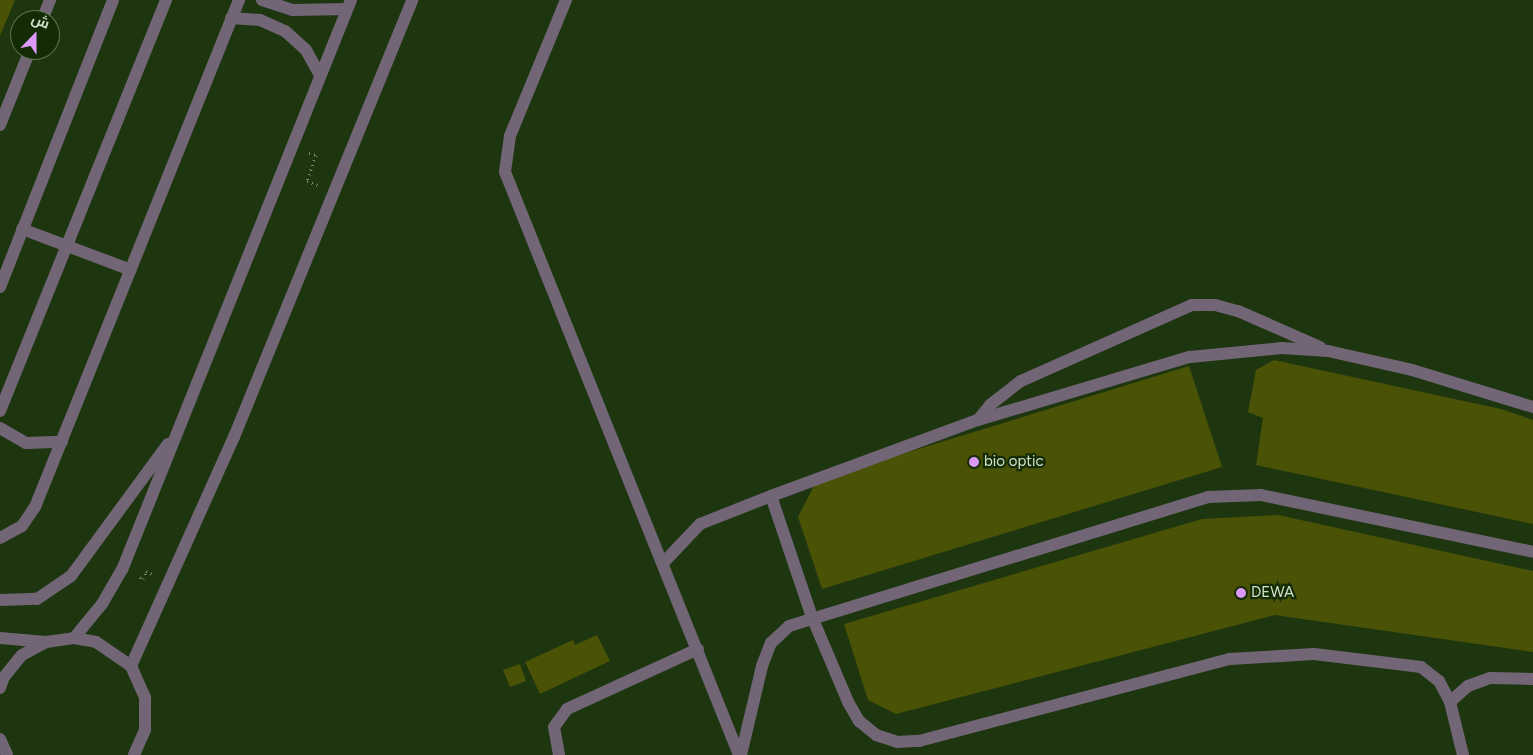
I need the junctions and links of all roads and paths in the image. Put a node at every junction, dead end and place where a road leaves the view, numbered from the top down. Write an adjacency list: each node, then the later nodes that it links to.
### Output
1 (113, 0): 14 (street)
2 (166, 0): 15 (street)
3 (239, 0): 8 (street)
4 (262, 0): 7 (street)
5 (412, 0): 13 (street)
6 (566, 0): 28 (street)
7 (349, 5): 10 (street)
8 (231, 18): 10 (street); 16 (street)
9 (26, 60): 11 (street)
10 (320, 75): 12 (street)
11 (0, 125)
12 (292, 146): 13 (path); 23 (street)
13 (335, 191): 35 (street)
14 (22, 229): 15 (street); 17 (street)
15 (67, 246): 16 (street); 20 (street)
16 (131, 270): 24 (street)
17 (0, 286)
18 (1328, 351): 19 (street); 21 (street); 21 (street)
19 (1533, 407)
20 (0, 411)
21 (978, 420): 25 (street)
22 (0, 428): 24 (street)
23 (180, 428): 29 (street); 32 (street)
24 (62, 442): 26 (street)
25 (771, 496): 28 (street); 30 (street)
26 (0, 538)
27 (1533, 552): 30 (street)
28 (664, 562): 34 (street)
29 (0, 600)
30 (812, 617): 38 (street); 43 (street)
31 (0, 638): 33 (street)
32 (74, 638): 33 (street); 35 (street)
33 (46, 642): 37 (street)
34 (698, 649): 42 (street); 43 (street)
35 (131, 666): 41 (street)
36 (1533, 679): 38 (street)
37 (0, 688)
38 (1450, 702): 44 (street)
39 (0, 739): 40 (street)
40 (7, 755)
41 (134, 755)
42 (559, 755)
43 (740, 755)
44 (1463, 755)

